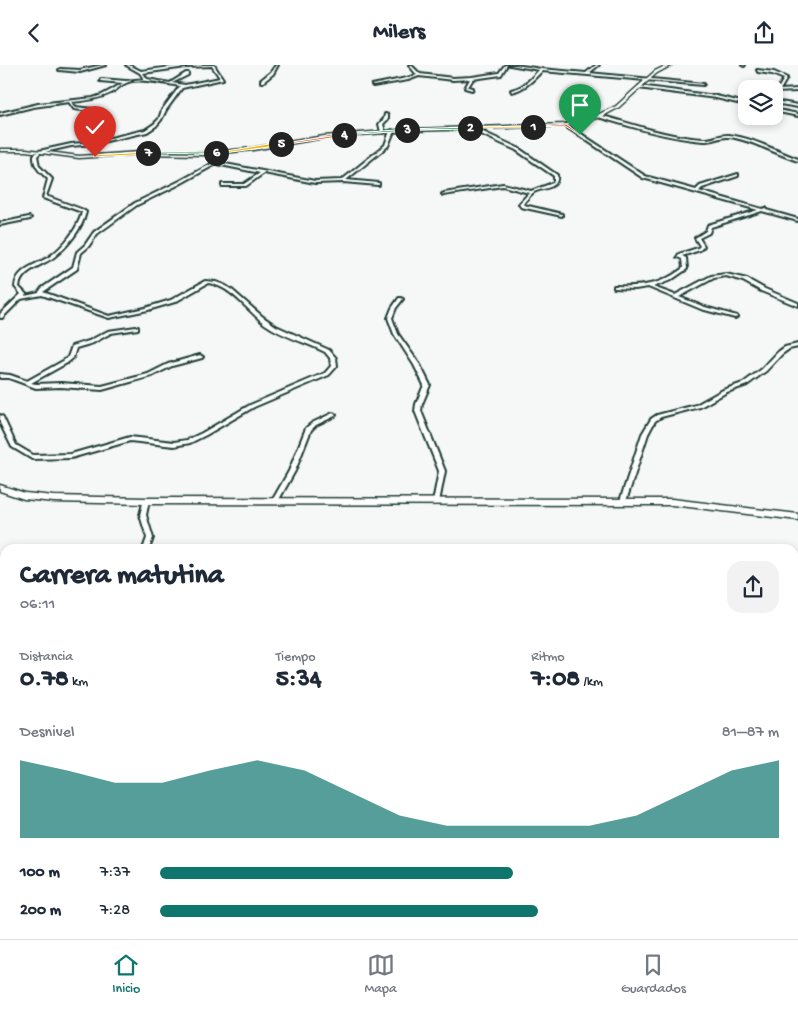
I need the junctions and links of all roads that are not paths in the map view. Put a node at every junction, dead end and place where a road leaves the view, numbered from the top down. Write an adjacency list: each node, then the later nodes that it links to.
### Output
1 (106, 65): 10 (street)
2 (128, 65): 13 (street)
3 (213, 65): 13 (street); 27 (street)
4 (277, 65): 21 (street)
5 (506, 65): 17 (street)
6 (510, 65): 11 (street)
7 (598, 65): 15 (street)
8 (670, 65): 18 (street)
9 (410, 66): 16 (street)
10 (60, 70)
11 (541, 70): 15 (street); 31 (street)
12 (758, 71): 24 (street)
13 (140, 72): 20 (street)
14 (187, 74): 23 (street)
15 (587, 74): 18 (street)
16 (419, 75): 17 (street); 26 (street)
17 (472, 78): 29 (street)
18 (648, 79): 25 (street); 28 (street)
19 (101, 80): 22 (street)
20 (146, 80): 22 (street); 23 (street)
21 (262, 81)
22 (126, 82): 35 (street)
23 (171, 83): 27 (street)
24 (783, 83)
25 (703, 84)
26 (373, 85)
27 (184, 86): 48 (street)
28 (639, 87): 33 (street); 42 (street)
29 (472, 89)
30 (798, 90): 32 (street)
31 (512, 91)
32 (783, 91)
33 (737, 102)
34 (783, 102): 36 (street)
35 (70, 103): 38 (street); 40 (street)
36 (798, 105)
37 (783, 112): 39 (street)
38 (0, 114)
39 (798, 114)
40 (91, 115)
41 (386, 115): 46 (street)
42 (599, 116): 43 (street); 49 (street)
43 (566, 125): 44 (street); 58 (street)
44 (471, 128): 45 (street); 57 (street)
45 (392, 131): 46 (street); 52 (street)
46 (383, 132): 48 (street)
47 (0, 150): 48 (street)
48 (39, 152): 69 (street)
49 (798, 160)
50 (263, 172): 52 (street); 53 (street); 55 (street)
51 (737, 175): 58 (street)
52 (343, 181): 54 (street)
53 (180, 182): 56 (street); 67 (street)
54 (378, 184)
55 (222, 185)
56 (174, 186)
57 (531, 192): 59 (street); 61 (street)
58 (697, 192): 60 (street)
59 (444, 193)
60 (766, 209): 63 (street); 66 (street)
61 (562, 215)
62 (29, 218): 64 (street)
63 (798, 220)
64 (0, 224)
65 (616, 287): 66 (street)
66 (650, 287): 68 (street)
67 (42, 293): 69 (street); 80 (street)
68 (677, 296): 71 (street); 73 (street)
69 (21, 298): 72 (street)
70 (401, 299): 85 (street)
71 (798, 305)
72 (0, 317)
73 (735, 317)
74 (136, 328): 78 (street)
75 (798, 345): 84 (street)
76 (200, 357): 78 (street)
77 (0, 376): 78 (street)
78 (28, 383)
79 (333, 415): 83 (street)
80 (0, 417)
81 (0, 488): 82 (street)
82 (146, 501): 83 (street); 87 (street)
83 (275, 501): 85 (street)
84 (623, 501): 85 (street); 86 (street)
85 (436, 502)
86 (798, 517)
87 (148, 544)

